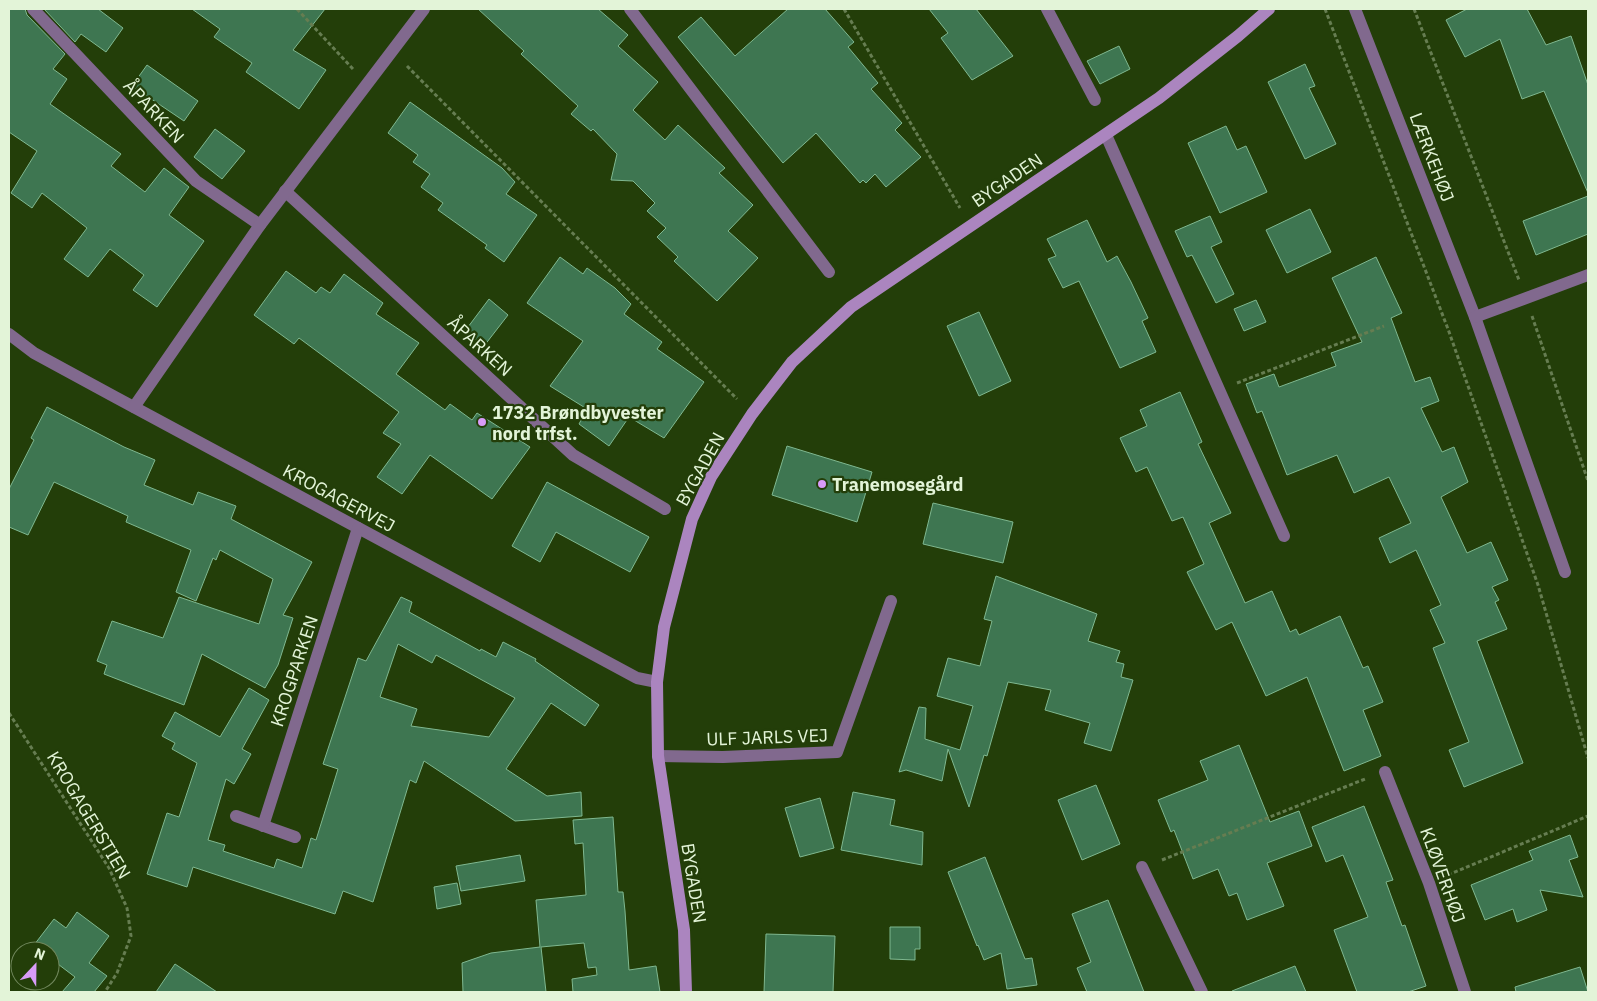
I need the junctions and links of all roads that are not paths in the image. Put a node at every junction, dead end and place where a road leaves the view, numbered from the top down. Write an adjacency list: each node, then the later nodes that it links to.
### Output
1 (33, 9): 10 (street, ÅPARKEN)
2 (424, 9): 9 (street)
3 (630, 9): 11 (street)
4 (1047, 9): 7 (street)
5 (1269, 9): 8 (street, BYGADEN)
6 (1355, 9): 13 (street, LÆRKEHØJ)
7 (1095, 100)
8 (1106, 135): 18 (street); 21 (street, BYGADEN)
9 (285, 191): 10 (street); 16 (street, ÅPARKEN)
10 (260, 225): 15 (street)
11 (829, 272)
12 (1588, 275): 13 (street)
13 (1475, 318): 19 (street, LÆRKEHØJ)
14 (9, 334): 15 (street, KROGAGERVEJ)
15 (134, 407): 17 (street, KROGAGERVEJ)
16 (665, 509)
17 (358, 528): 21 (street, KROGAGERVEJ); 25 (street, KROGPARKEN)
18 (1284, 536)
19 (1564, 572)
20 (890, 601): 22 (street, ULF JARLS VEJ)
21 (657, 682): 22 (street, BYGADEN)
22 (658, 756): 28 (street, BYGADEN)
23 (1385, 772): 30 (street, KLØVERHØJ)
24 (236, 816): 25 (street)
25 (263, 826): 26 (street)
26 (294, 836)
27 (1142, 867): 29 (street)
28 (686, 992)
29 (1202, 992)
30 (1465, 992)

